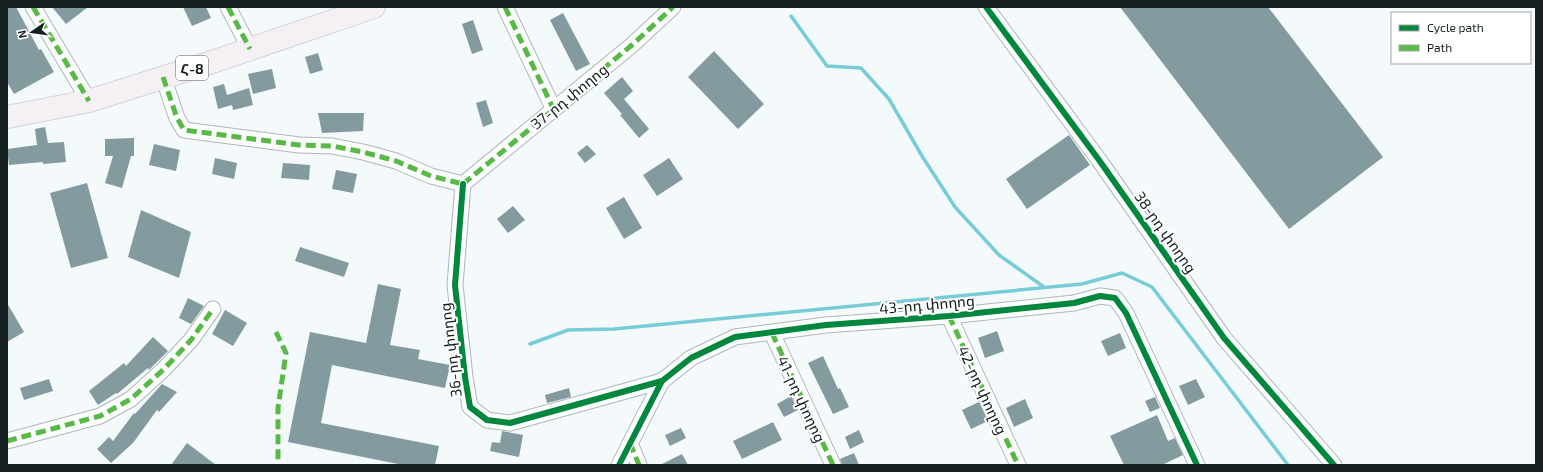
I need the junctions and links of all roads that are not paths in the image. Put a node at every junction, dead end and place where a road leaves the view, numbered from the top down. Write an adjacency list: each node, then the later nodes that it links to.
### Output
1 (33, 7): 9 (street)
2 (228, 7): 7 (street)
3 (374, 7): 7 (main road, Հ-8)
4 (505, 7): 10 (street)
5 (674, 7): 10 (street, 37-րդ փողոց)
6 (986, 7): 24 (street, 38-րդ փողոց)
7 (250, 49): 8 (main road, Հ-8)
8 (163, 77): 9 (main road, Հ-8); 12 (street)
9 (89, 101): 11 (main road, Հ-8)
10 (553, 108): 12 (street, 37-րդ փողոց)
11 (7, 117)
12 (463, 184): 16 (street, 36-րդ փողոց)
13 (213, 309): 17 (street)
14 (949, 316): 15 (street, 43-րդ փողոց); 22 (street, 42-րդ փողոց); 23 (street, 43-րդ փողոց)
15 (772, 333): 16 (street, 43-րդ փողոց); 21 (street, 41-րդ փողոց)
16 (662, 381): 18 (street, 43-րդ փողոց)
17 (7, 440)
18 (630, 443): 19 (street, 43-րդ փողոց); 20 (street)
19 (618, 465)
20 (639, 465)
21 (833, 465)
22 (1018, 465)
23 (1197, 465)
24 (1334, 465)

